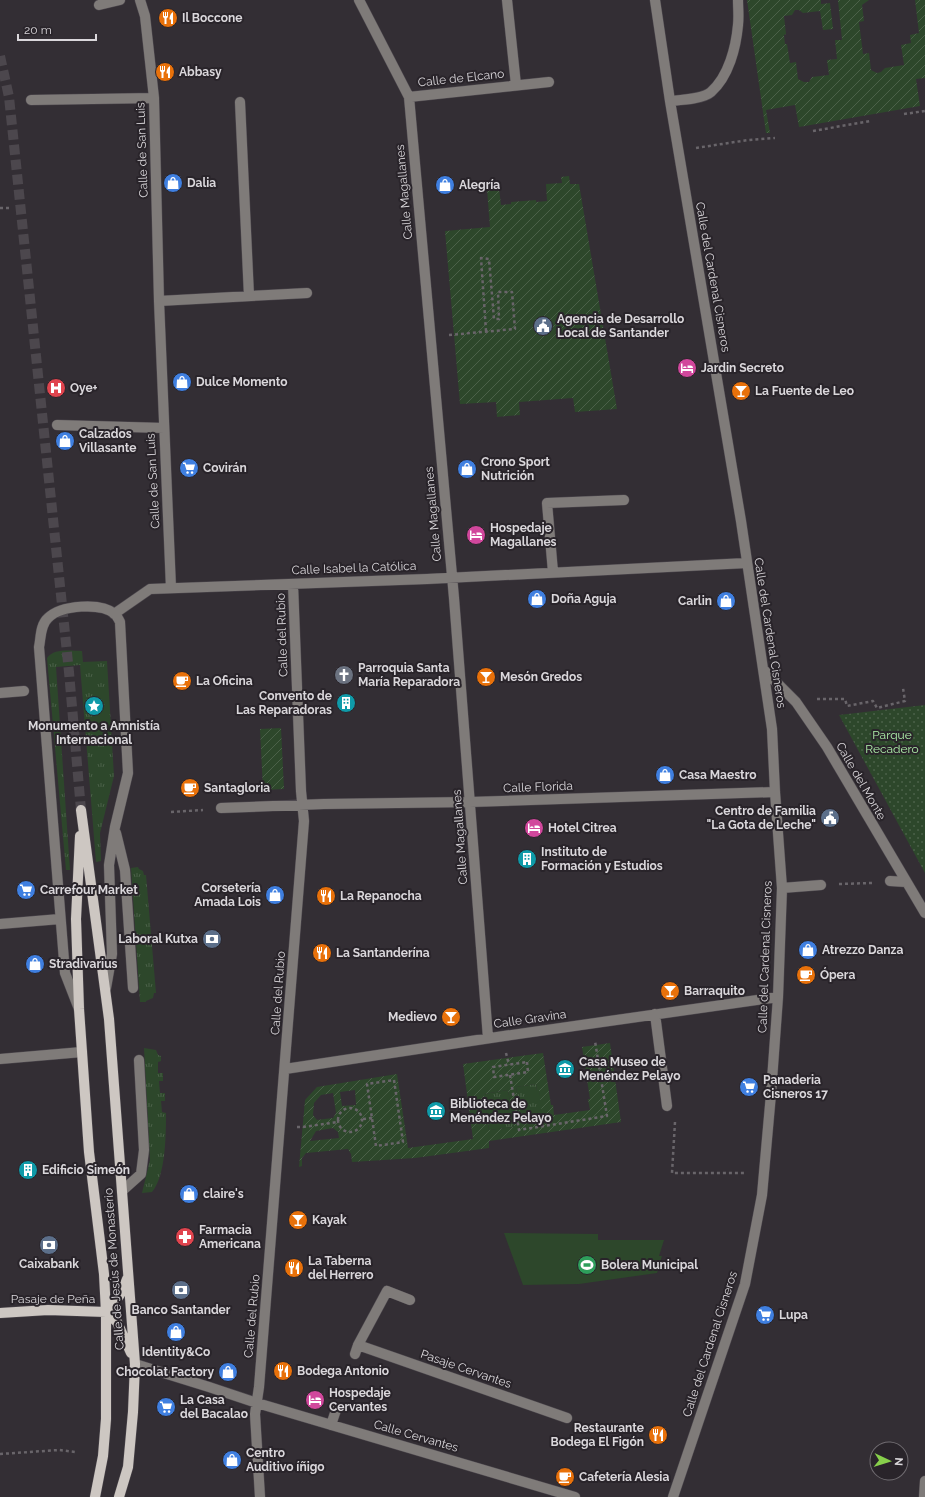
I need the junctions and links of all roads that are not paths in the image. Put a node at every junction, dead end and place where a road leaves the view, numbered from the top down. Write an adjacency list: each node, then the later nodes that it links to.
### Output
1 (120, 0): 7 (street)
2 (140, 0): 11 (street, Calle de San Luis)
3 (359, 0): 10 (street, Calle Magallanes)
4 (507, 0): 9 (street, Calle de Elcano)
5 (655, 0): 14 (street, Calle del Cardenal Cisneros)
6 (738, 0): 14 (street)
7 (99, 6)
8 (549, 82): 9 (street, Calle de Elcano)
9 (516, 85): 10 (street, Calle de Elcano)
10 (409, 97): 23 (street, Calle Magallanes)
11 (154, 98): 12 (street); 17 (street, Calle de San Luis)
12 (31, 100)
13 (240, 102): 16 (street)
14 (670, 102): 21 (street, Calle del Cardenal Cisneros)
15 (308, 293): 16 (street)
16 (249, 296): 17 (street)
17 (159, 301): 19 (street, Calle de San Luis)
18 (57, 425): 19 (street)
19 (164, 428): 25 (street, Calle de San Luis)
20 (624, 500): 22 (street)
21 (747, 563): 22 (street, Calle Isabel la Católica); 27 (street, Calle del Cardenal Cisneros)
22 (552, 572): 23 (street, Calle Isabel la Católica)
23 (452, 577): 24 (street, Calle Isabel la Católica); 31 (street, Calle Magallanes)
24 (293, 584): 25 (street, Calle Isabel la Católica); 32 (street, Calle del Rubio)
25 (171, 588): 26 (street, Calle Isabel la Católica)
26 (114, 614): 34 (street, Calle de Jesús de Monasterio); 40 (street, Calle de Jesús de Monasterio)
27 (763, 669): 30 (street, Calle del Cardenal Cisneros); 36 (street, Calle del Monte)
28 (24, 691): 29 (street)
29 (0, 693)
30 (775, 792): 31 (street, Calle Florida); 38 (street, Calle del Cardenal Cisneros)
31 (470, 802): 32 (street, Calle Florida); 47 (street, Calle Magallanes)
32 (302, 806): 33 (street, Calle Florida); 51 (street, Calle del Rubio)
33 (221, 808)
34 (115, 827): 42 (street); 43 (street, Calle de Jesús de Monasterio)
35 (890, 882): 36 (street)
36 (906, 882): 39 (street, Calle del Monte)
37 (821, 886): 38 (street)
38 (782, 888): 44 (street, Calle del Cardenal Cisneros)
39 (925, 913)
40 (60, 919): 41 (street); 45 (street, Calle de Jesús de Monasterio)
41 (0, 924)
42 (133, 988)
43 (106, 990): 45 (main road, Calle de Jesús de Monasterio); 53 (main road, Calle de Jesús de Monasterio)
44 (778, 997): 46 (street, Calle Gravina); 68 (street, Calle del Cardenal Cisneros)
45 (78, 1009): 48 (main road, Calle de Jesús de Monasterio)
46 (655, 1014): 47 (street, Calle Gravina); 52 (street)
47 (488, 1038): 51 (street, Calle Gravina)
48 (82, 1052): 49 (street); 56 (main road, Calle de Jesús de Monasterio)
49 (0, 1059)
50 (139, 1060): 53 (street)
51 (285, 1069): 59 (street, Calle del Rubio)
52 (667, 1106)
53 (122, 1191): 54 (main road, Calle de Jesús de Monasterio)
54 (128, 1272): 56 (main road); 58 (main road, Calle de Jesús de Monasterio)
55 (410, 1300): 61 (street, Pasaje Cervantes)
56 (106, 1312): 57 (main road, Pasaje de Peña); 58 (main road); 64 (main road, Calle de Jesús de Monasterio)
57 (0, 1313)
58 (135, 1364): 59 (street, Calle Cervantes); 65 (main road, Calle de Jesús de Monasterio)
59 (257, 1403): 62 (street, Calle Cervantes); 66 (street, Calle del Rubio)
60 (336, 1410): 62 (street)
61 (566, 1418)
62 (331, 1425): 67 (street, Calle Cervantes)
63 (925, 1481): 69 (street)
64 (95, 1497)
65 (119, 1497)
66 (260, 1497)
67 (575, 1497)
68 (673, 1497)
69 (924, 1497)

